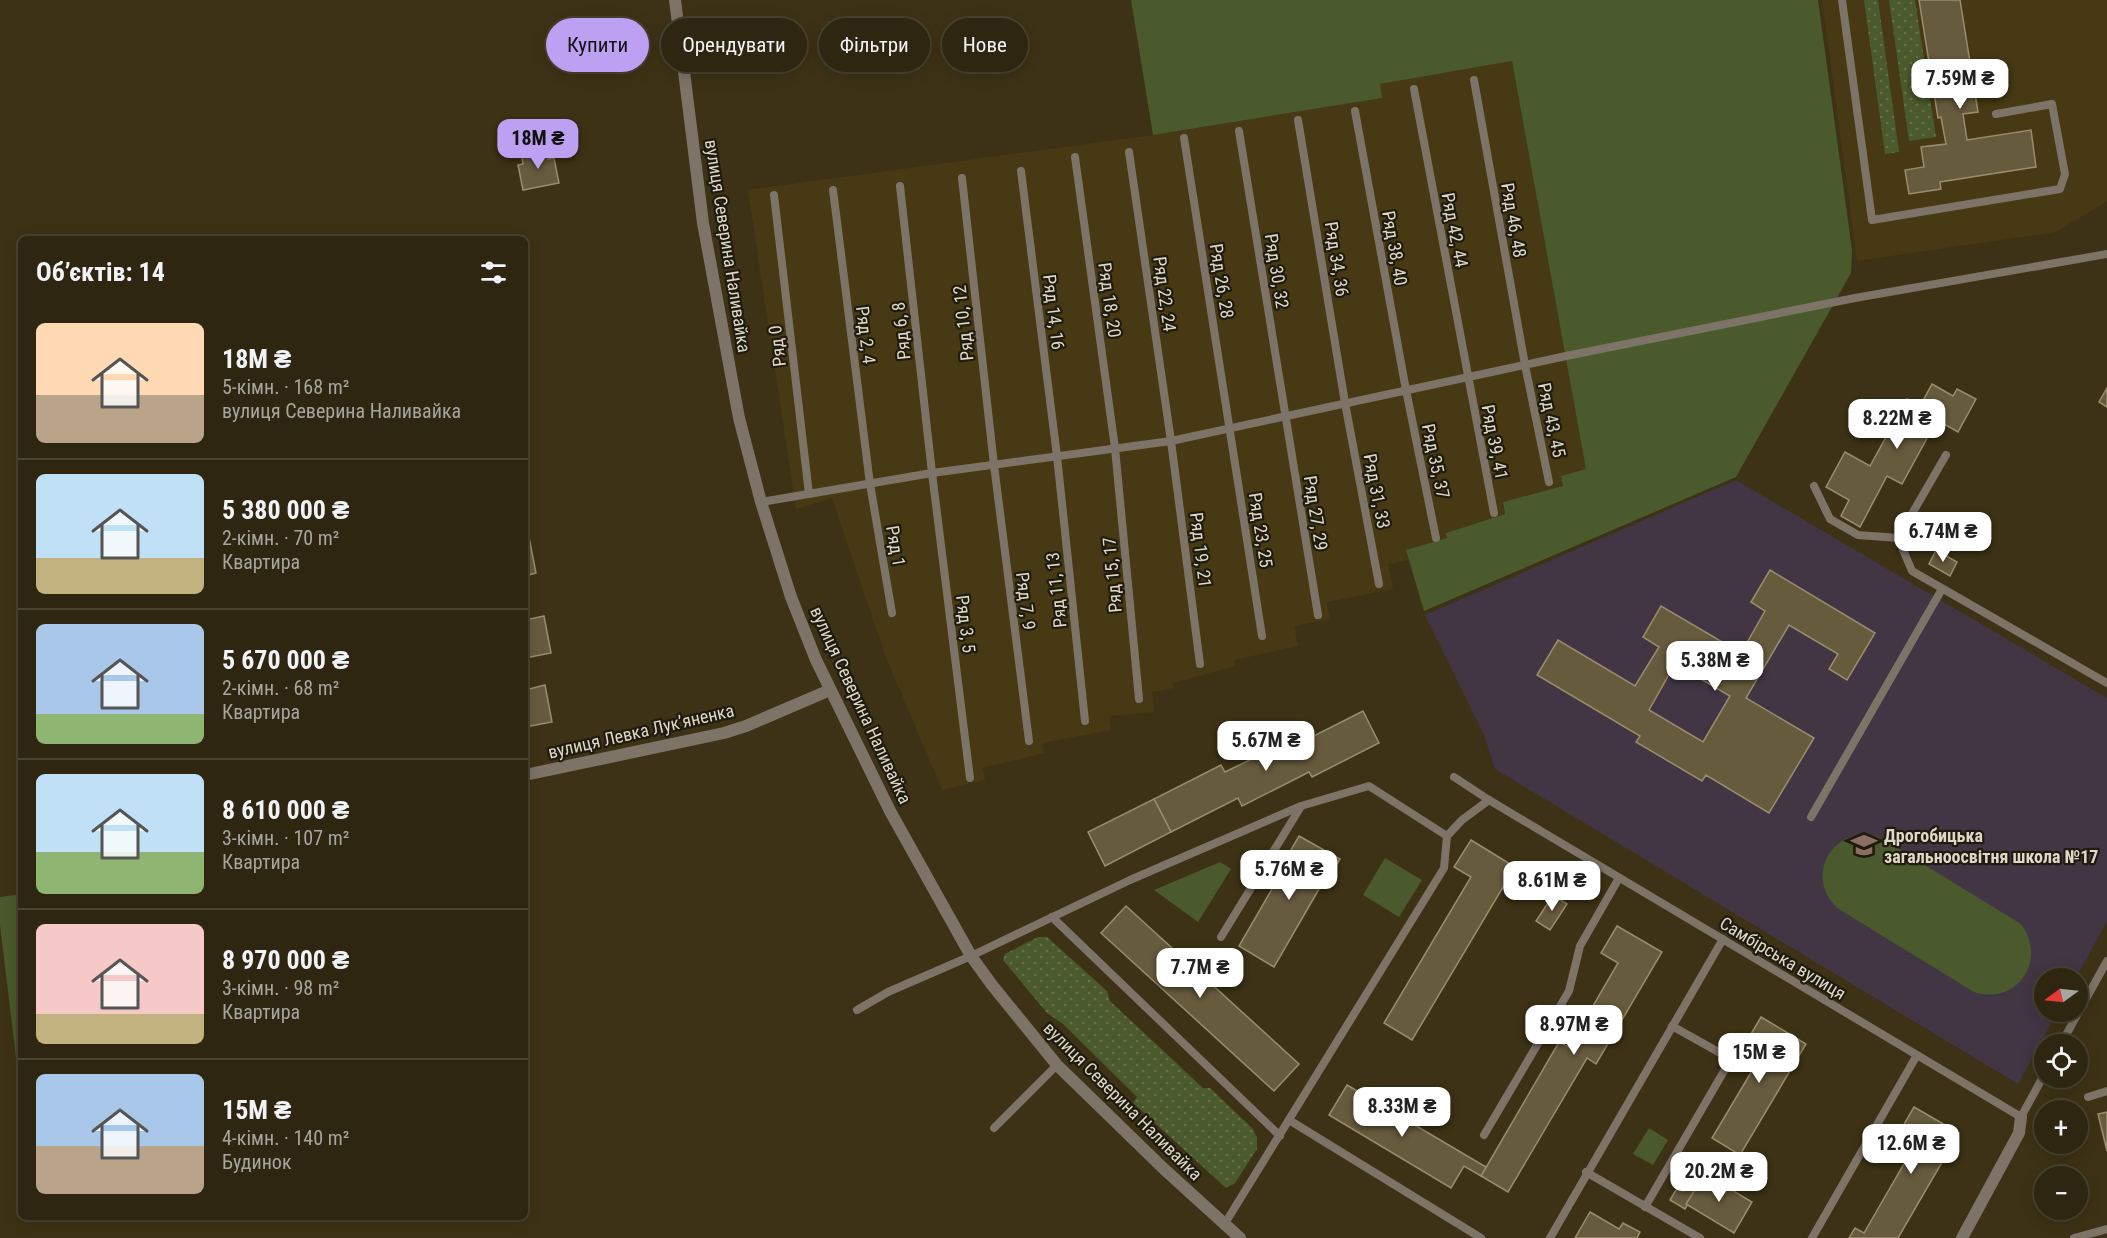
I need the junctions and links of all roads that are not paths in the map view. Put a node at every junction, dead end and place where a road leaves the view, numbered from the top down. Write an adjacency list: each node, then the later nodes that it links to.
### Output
1 (675, 0): 34 (street, вулиця Северина Наливайка)
2 (1842, 0): 6 (lane)
3 (1474, 80): 18 (lane, Ряд 46, 48)
4 (1414, 89): 19 (lane, Ряд 42, 44)
5 (1355, 111): 20 (lane, Ряд 38, 40)
6 (1996, 114)
7 (1298, 120): 21 (lane, Ряд 34, 36)
8 (1239, 130): 22 (lane, Ряд 30, 32)
9 (1184, 138): 23 (lane, Ряд 26, 28)
10 (1129, 152): 24 (lane, Ряд 22, 24)
11 (1075, 156): 25 (lane, Ряд 18, 20)
12 (1021, 171): 27 (lane, Ряд 14, 16)
13 (962, 178): 28 (lane, Ряд 10, 12)
14 (900, 186): 29 (lane, Ряд 6, 8)
15 (833, 190): 31 (lane, Ряд 2, 4)
16 (774, 195): 33 (lane, Ряд 0)
17 (2107, 254): 18 (lane)
18 (1525, 365): 19 (lane); 30 (lane, Ряд 43, 45)
19 (1468, 377): 20 (lane); 35 (lane, Ряд 39, 41)
20 (1406, 390): 21 (lane); 36 (lane, Ряд 35, 37)
21 (1345, 403): 22 (lane); 38 (lane, Ряд 31, 33)
22 (1285, 416): 23 (lane); 41 (lane, Ряд 27, 29)
23 (1230, 428): 24 (lane); 42 (lane, Ряд 23, 25)
24 (1171, 441): 25 (lane); 43 (lane, Ряд 19, 21)
25 (1115, 448): 27 (lane); 46 (lane, Ряд 15, 17)
26 (1946, 455): 37 (lane)
27 (1057, 456): 28 (lane); 47 (lane, Ряд 11, 13)
28 (994, 465): 29 (lane); 48 (lane, Ряд 7, 9)
29 (932, 473): 31 (lane); 51 (lane, Ряд 3, 5)
30 (1549, 482)
31 (870, 483): 33 (lane); 40 (lane, Ряд 1)
32 (1814, 486): 37 (lane)
33 (809, 494): 34 (lane)
34 (761, 502): 45 (street, вулиця Северина Наливайка)
35 (1494, 513)
36 (1436, 538)
37 (1898, 538): 39 (lane)
38 (1379, 584)
39 (1942, 589): 44 (lane); 54 (lane)
40 (892, 613)
41 (1318, 615)
42 (1262, 636)
43 (1200, 664)
44 (2107, 683)
45 (830, 690): 49 (street, вулиця Левка Лукʼяненка); 60 (street, вулиця Северина Наливайка)
46 (1139, 699)
47 (1085, 721)
48 (1029, 741)
49 (528, 774)
50 (1454, 777): 52 (lane, Самбірська вулиця)
51 (970, 778)
52 (1489, 800): 55 (lane); 56 (lane, Самбірська вулиця)
53 (1301, 806): 55 (lane); 57 (lane); 58 (lane)
54 (1811, 817)
55 (1447, 836): 71 (lane)
56 (1619, 878): 59 (lane, Самбірська вулиця); 73 (lane)
57 (1052, 917): 60 (lane); 74 (lane)
58 (1221, 938)
59 (1723, 939): 63 (lane); 65 (lane, Самбірська вулиця)
60 (971, 956): 62 (lane); 66 (street, вулиця Северина Наливайка)
61 (2107, 961): 64 (lane)
62 (857, 1010)
63 (1672, 1026): 75 (lane); 76 (lane)
64 (2067, 1034)
65 (1917, 1055): 70 (lane, Самбірська вулиця); 83 (lane)
66 (1057, 1065): 72 (lane); 77 (street, вулиця Северина Наливайка)
67 (2037, 1088): 70 (lane)
68 (2107, 1091): 69 (lane)
69 (2088, 1096)
70 (2021, 1117): 84 (street)
71 (1289, 1120): 74 (lane); 80 (lane)
72 (994, 1128)
73 (1484, 1135)
74 (1280, 1136): 77 (lane)
75 (1586, 1172): 76 (lane); 81 (lane)
76 (1646, 1207): 82 (lane)
77 (1224, 1225): 79 (street, вулиця Северина Наливайка)
78 (2107, 1229): 85 (lane)
79 (1240, 1238)
80 (1481, 1238)
81 (1550, 1238)
82 (1701, 1238)
83 (1812, 1238)
84 (1962, 1238)
85 (2074, 1238)

